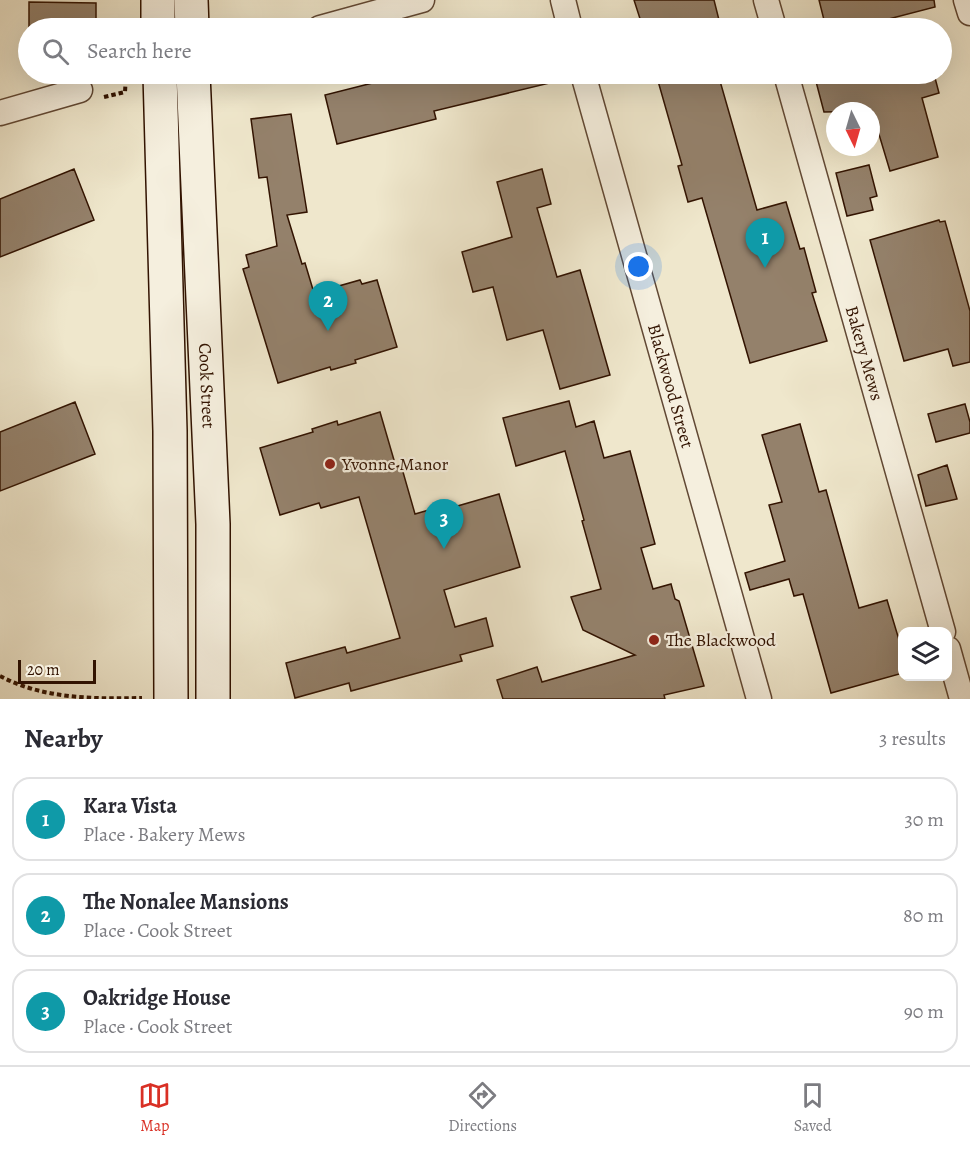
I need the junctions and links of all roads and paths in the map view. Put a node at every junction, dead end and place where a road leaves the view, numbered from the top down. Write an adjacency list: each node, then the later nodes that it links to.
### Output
1 (158, 0): 8 (main road)
2 (191, 0): 9 (main road)
3 (422, 0): 10 (street)
4 (563, 0): 11 (street)
5 (766, 0): 12 (street)
6 (966, 0): 7 (street)
7 (970, 12)
8 (158, 18)
9 (192, 18)
10 (356, 18)
11 (568, 18)
12 (771, 18)
13 (125, 84): 18 (path)
14 (147, 84): 23 (main road, Cook Street)
15 (193, 84): 24 (main road, Cook Street)
16 (586, 84): 25 (street, Blackwood Street)
17 (789, 84): 20 (street, Bakery Mews)
18 (80, 90): 19 (street)
19 (0, 113)
20 (942, 627)
21 (952, 663): 26 (street)
22 (0, 676): 23 (path)
23 (160, 698)
24 (213, 699)
25 (759, 699)
26 (962, 699)

